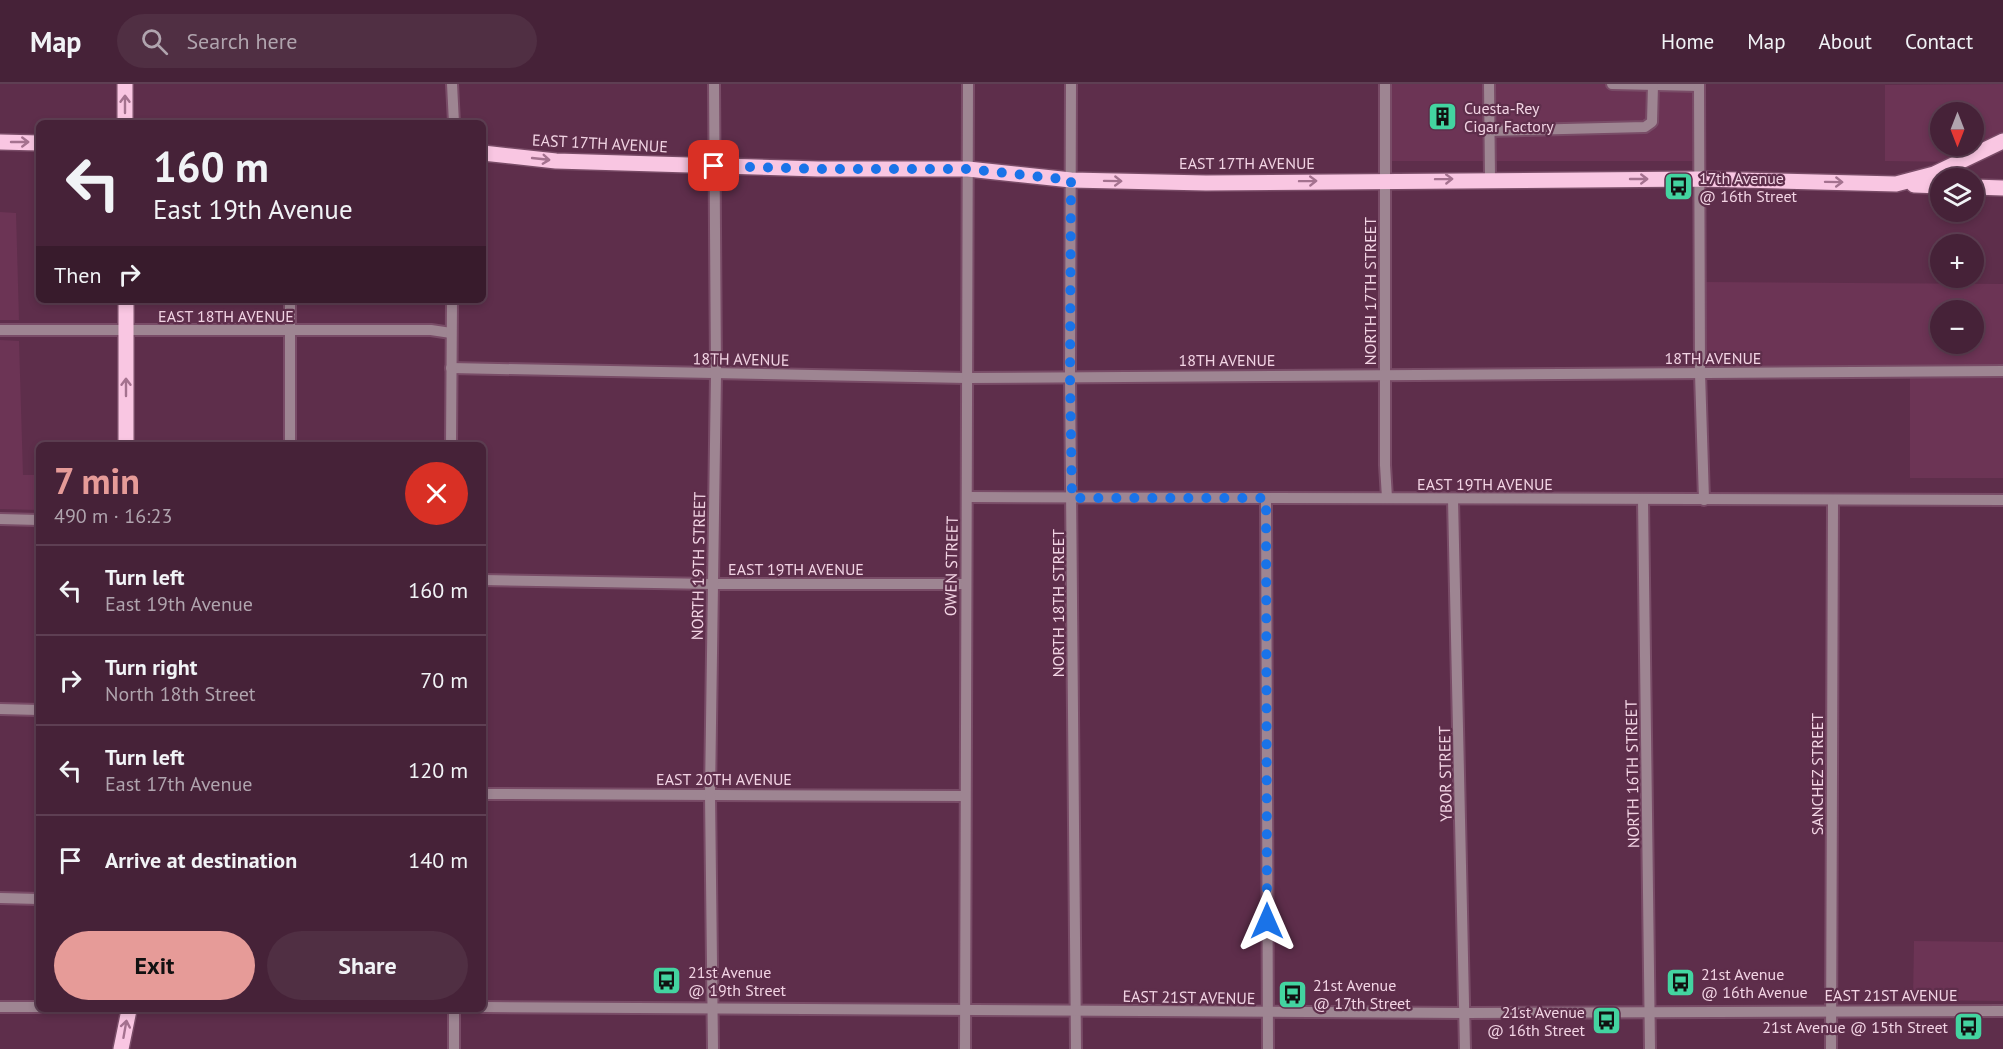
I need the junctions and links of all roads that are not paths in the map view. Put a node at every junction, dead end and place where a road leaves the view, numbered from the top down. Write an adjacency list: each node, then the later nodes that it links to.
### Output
1 (124, 84): 11 (main road, one-way to 1)
2 (452, 84): 12 (street)
3 (714, 84): 18 (street, NORTH 19TH STREET)
4 (968, 84): 19 (street, OWEN STREET)
5 (1071, 84): 22 (street, NORTH 18TH STREET)
6 (1385, 84): 23 (street, NORTH 17TH STREET)
7 (1489, 84): 13 (street)
8 (1612, 84): 9 (street)
9 (1653, 85): 10 (street); 13 (street)
10 (1699, 85): 21 (street)
11 (125, 120)
12 (454, 120)
13 (1489, 131): 20 (street)
14 (2003, 141): 24 (main road, EAST 17TH AVENUE)
15 (0, 142): 16 (main road, one-way to 16)
16 (36, 142)
17 (486, 153): 18 (main road, EAST 17TH AVENUE, one-way to 18)
18 (714, 166): 19 (main road, EAST 17TH AVENUE); 38 (street, NORTH 19TH STREET)
19 (968, 169): 22 (main road, EAST 17TH AVENUE); 41 (street, OWEN STREET)
20 (1490, 178): 21 (main road, EAST 17TH AVENUE, one-way to 21); 23 (main road, EAST 17TH AVENUE, one-way to 20)
21 (1699, 179): 24 (main road, EAST 17TH AVENUE, one-way to 24); 37 (street)
22 (1071, 180): 23 (main road, EAST 17TH AVENUE, one-way to 23); 40 (street, NORTH 18TH STREET)
23 (1385, 180): 39 (street, NORTH 17TH STREET)
24 (1896, 184): 25 (main road)
25 (1930, 186)
26 (1984, 187): 27 (main road)
27 (2003, 188)
28 (126, 303): 32 (main road)
29 (290, 303): 33 (street)
30 (452, 303): 34 (street)
31 (0, 330): 32 (street, EAST 18TH AVENUE)
32 (126, 331): 33 (street, EAST 18TH AVENUE); 42 (main road, one-way to 32)
33 (290, 332): 34 (street, EAST 18TH AVENUE); 43 (street)
34 (451, 333): 35 (street)
35 (451, 368): 38 (street, 18TH AVENUE); 44 (street)
36 (2003, 371): 37 (street, 18TH AVENUE)
37 (1700, 373): 39 (street, 18TH AVENUE); 51 (street)
38 (716, 374): 41 (street, 18TH AVENUE); 57 (street, NORTH 19TH STREET)
39 (1386, 374): 40 (street, 18TH AVENUE); 48 (street, NORTH 17TH STREET)
40 (1070, 376): 41 (street, 18TH AVENUE); 46 (street, NORTH 18TH STREET)
41 (967, 378): 45 (street, OWEN STREET)
42 (126, 442)
43 (290, 442)
44 (451, 442)
45 (967, 497): 46 (street, EAST 19TH AVENUE); 58 (street, OWEN STREET)
46 (1072, 498): 47 (street, EAST 19TH AVENUE); 72 (street, NORTH 18TH STREET)
47 (1266, 498): 48 (street, EAST 19TH AVENUE); 77 (street)
48 (1387, 498): 49 (street, EAST 19TH AVENUE)
49 (1453, 499): 50 (street, EAST 19TH AVENUE); 78 (street, YBOR STREET)
50 (1643, 499): 51 (street, EAST 19TH AVENUE); 76 (street, NORTH 16TH STREET)
51 (1704, 500): 52 (street, EAST 19TH AVENUE)
52 (1833, 500): 53 (street, EAST 19TH AVENUE); 71 (street, SANCHEZ STREET)
53 (2003, 500)
54 (0, 519): 55 (street)
55 (36, 519)
56 (486, 580): 57 (street, EAST 19TH AVENUE)
57 (712, 584): 58 (street, EAST 19TH AVENUE); 62 (street, NORTH 19TH STREET)
58 (965, 584): 63 (street, OWEN STREET)
59 (0, 709): 60 (street)
60 (36, 710)
61 (486, 794): 62 (street, EAST 20TH AVENUE)
62 (710, 794): 63 (street, EAST 20TH AVENUE); 69 (street, NORTH 19TH STREET)
63 (964, 796): 70 (street, OWEN STREET)
64 (0, 898): 65 (street)
65 (36, 899)
66 (0, 1007): 67 (street)
67 (36, 1007)
68 (486, 1007): 69 (street, EAST 21ST AVENUE)
69 (712, 1008): 70 (street, EAST 21ST AVENUE); 81 (street, NORTH 19TH STREET)
70 (964, 1009): 72 (street, EAST 21ST AVENUE); 82 (street, OWEN STREET)
71 (1830, 1010): 73 (street, EAST 21ST AVENUE); 76 (street, EAST 21ST AVENUE); 87 (street, SANCHEZ STREET)
72 (1076, 1011): 77 (street, EAST 21ST AVENUE); 83 (street, NORTH 18TH STREET)
73 (2003, 1011)
74 (129, 1012): 79 (main road, one-way to 74)
75 (454, 1012): 80 (street)
76 (1650, 1012): 78 (street, EAST 21ST AVENUE); 86 (street, NORTH 16TH STREET)
77 (1267, 1013): 78 (street, EAST 21ST AVENUE); 84 (street)
78 (1465, 1014): 85 (street, YBOR STREET)
79 (121, 1049)
80 (454, 1049)
81 (713, 1049)
82 (965, 1049)
83 (1076, 1049)
84 (1268, 1049)
85 (1465, 1049)
86 (1650, 1049)
87 (1831, 1049)

